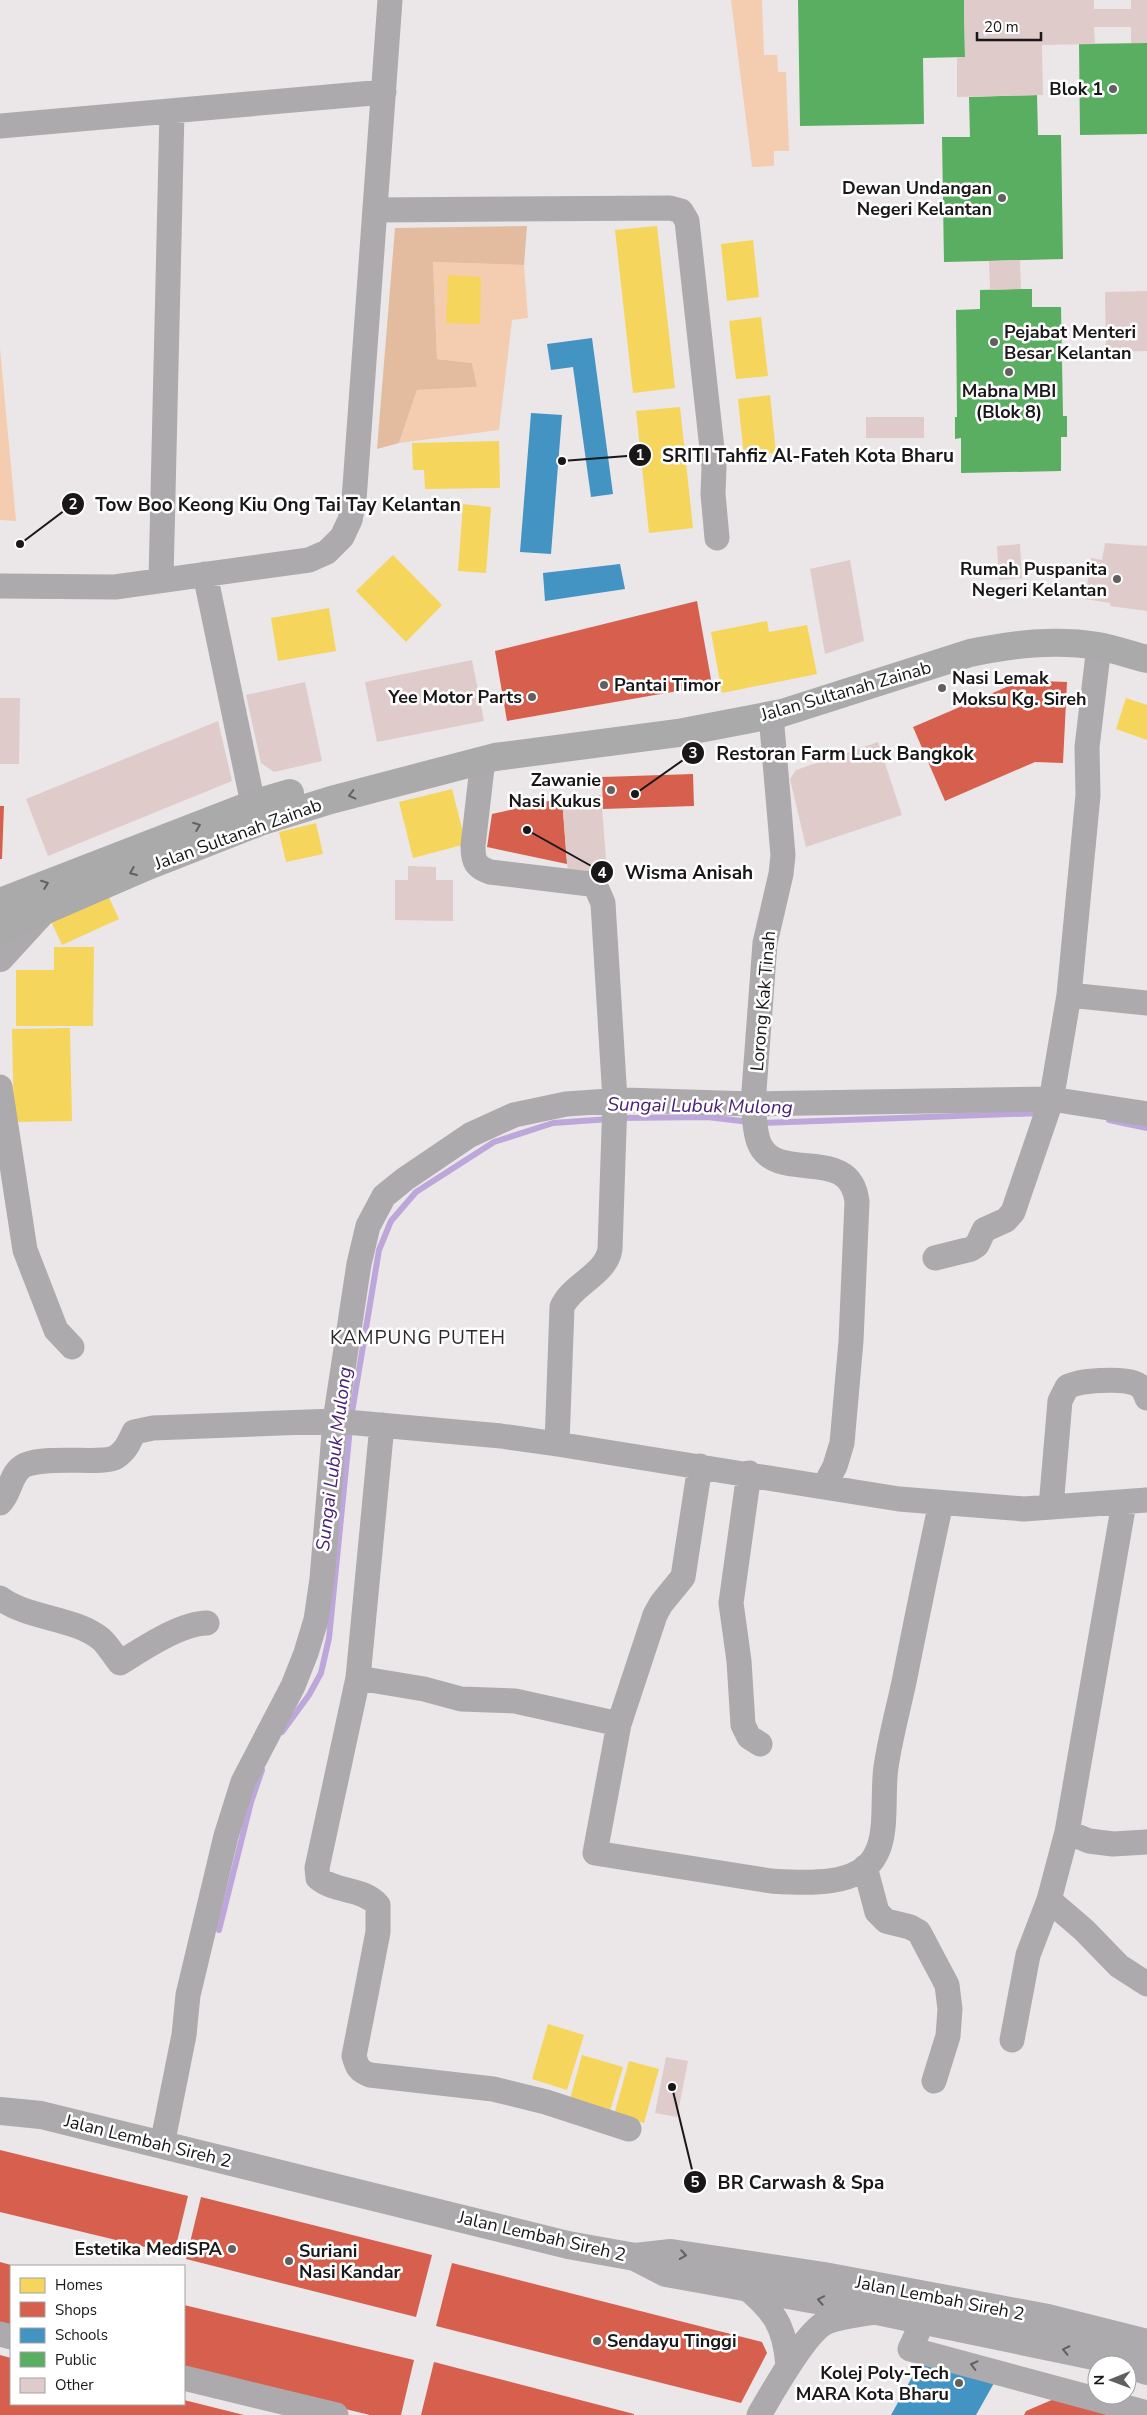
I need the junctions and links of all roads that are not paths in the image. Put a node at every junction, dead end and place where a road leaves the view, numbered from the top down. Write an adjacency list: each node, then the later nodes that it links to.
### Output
1 (390, 0): 2 (street)
2 (384, 92): 3 (street); 5 (street)
3 (172, 111): 4 (street); 8 (street)
4 (0, 126)
5 (375, 210): 6 (street); 7 (street)
6 (717, 538)
7 (205, 574): 8 (street); 14 (street)
8 (161, 580): 9 (street)
9 (0, 586)
10 (1099, 646): 11 (main road, Jalan Sultanah Zainab); 12 (main road, Jalan Sultanah Zainab); 19 (street)
11 (1147, 659)
12 (770, 715): 13 (main road, Jalan Sultanah Zainab); 24 (street, Lorong Kak Tinah)
13 (483, 759): 14 (main road, Jalan Sultanah Zainab); 16 (main road, Jalan Sultanah Zainab, one-way to 16); 22 (street)
14 (253, 804): 15 (main road, Jalan Sultanah Zainab, one-way to 14)
15 (0, 902)
16 (44, 910): 17 (main road, Jalan Sultanah Zainab); 18 (street)
17 (0, 930)
18 (0, 958)
19 (1069, 995): 20 (street); 23 (street)
20 (1147, 1002)
21 (0, 1087): 27 (street)
22 (614, 1100): 24 (street); 29 (street); 31 (street)
23 (1051, 1100): 24 (street); 25 (street); 26 (street)
24 (753, 1104): 34 (street, Lorong Kak Tinah)
25 (1147, 1114)
26 (935, 1258)
27 (72, 1347)
28 (1147, 1398): 38 (street)
29 (339, 1421): 30 (street); 36 (street); 55 (street)
30 (382, 1425): 31 (street); 41 (street)
31 (558, 1444): 32 (street)
32 (700, 1466): 33 (street); 42 (street)
33 (749, 1473): 34 (street); 43 (street)
34 (824, 1487): 37 (street)
35 (1135, 1501): 38 (street); 44 (street)
36 (0, 1503)
37 (941, 1503): 38 (street); 46 (street)
38 (1051, 1507)
39 (0, 1598): 40 (street)
40 (207, 1623)
41 (358, 1678): 42 (street); 54 (street)
42 (619, 1724): 46 (street)
43 (760, 1744)
44 (1067, 1832): 45 (street); 47 (street)
45 (1147, 1842)
46 (865, 1868): 50 (street)
47 (1049, 1900): 48 (street); 49 (street)
48 (1147, 1984)
49 (1012, 2040)
50 (934, 2081)
51 (0, 2094): 53 (street)
52 (0, 2111): 53 (street)
53 (41, 2115): 55 (street, Jalan Lembah Sireh 2)
54 (629, 2129)
55 (162, 2145): 56 (street, Jalan Lembah Sireh 2)
56 (635, 2257): 57 (street); 60 (street, Jalan Lembah Sireh 2, one-way to 60)
57 (743, 2285): 58 (street, one-way to 57); 61 (street)
58 (877, 2311): 59 (street); 61 (street)
59 (923, 2321): 62 (street, one-way to 59); 64 (street, one-way to 59)
60 (1143, 2340)
61 (788, 2366): 68 (street)
62 (1147, 2371)
63 (185, 2378): 67 (street)
64 (1087, 2397)
65 (1118, 2405): 66 (street)
66 (1147, 2413)
67 (336, 2415)
68 (759, 2415)

